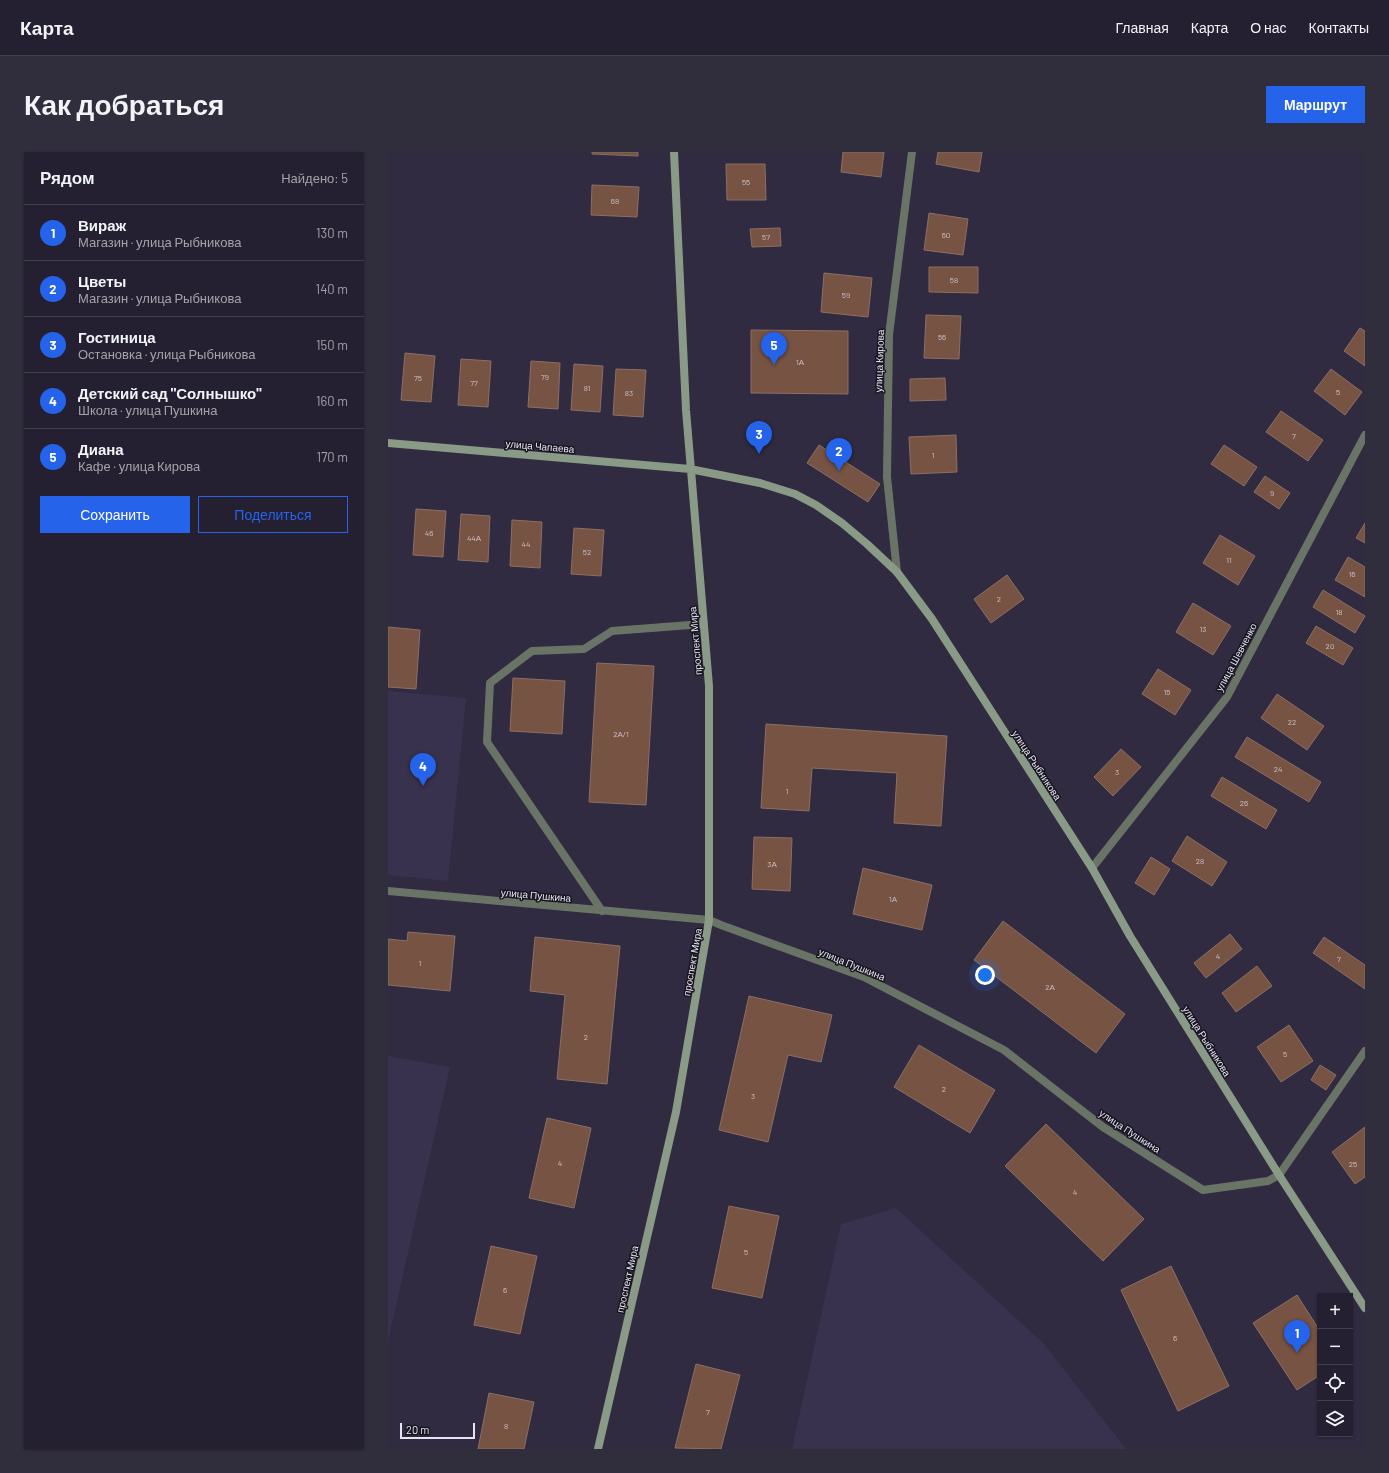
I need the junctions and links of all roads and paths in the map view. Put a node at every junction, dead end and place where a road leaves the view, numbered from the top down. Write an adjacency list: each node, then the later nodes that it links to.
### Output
1 (674, 152): 5 (street, проспект Мира)
2 (912, 152): 6 (street, улица Кирова)
3 (1365, 435): 8 (street, улица Шевченко)
4 (388, 443): 5 (street, улица Чапаева)
5 (690, 469): 6 (street, улица Рыбникова); 7 (street, проспект Мира)
6 (897, 572): 8 (street, улица Рыбникова)
7 (703, 624): 10 (street); 11 (street, проспект Мира)
8 (1092, 868): 13 (street, улица Рыбникова)
9 (388, 891): 10 (street, улица Пушкина)
10 (602, 910): 11 (street, улица Пушкина)
11 (709, 920): 13 (street, улица Пушкина); 15 (street, проспект Мира)
12 (1365, 1051): 13 (street)
13 (1279, 1175): 14 (street, улица Рыбникова)
14 (1365, 1308)
15 (598, 1449)

